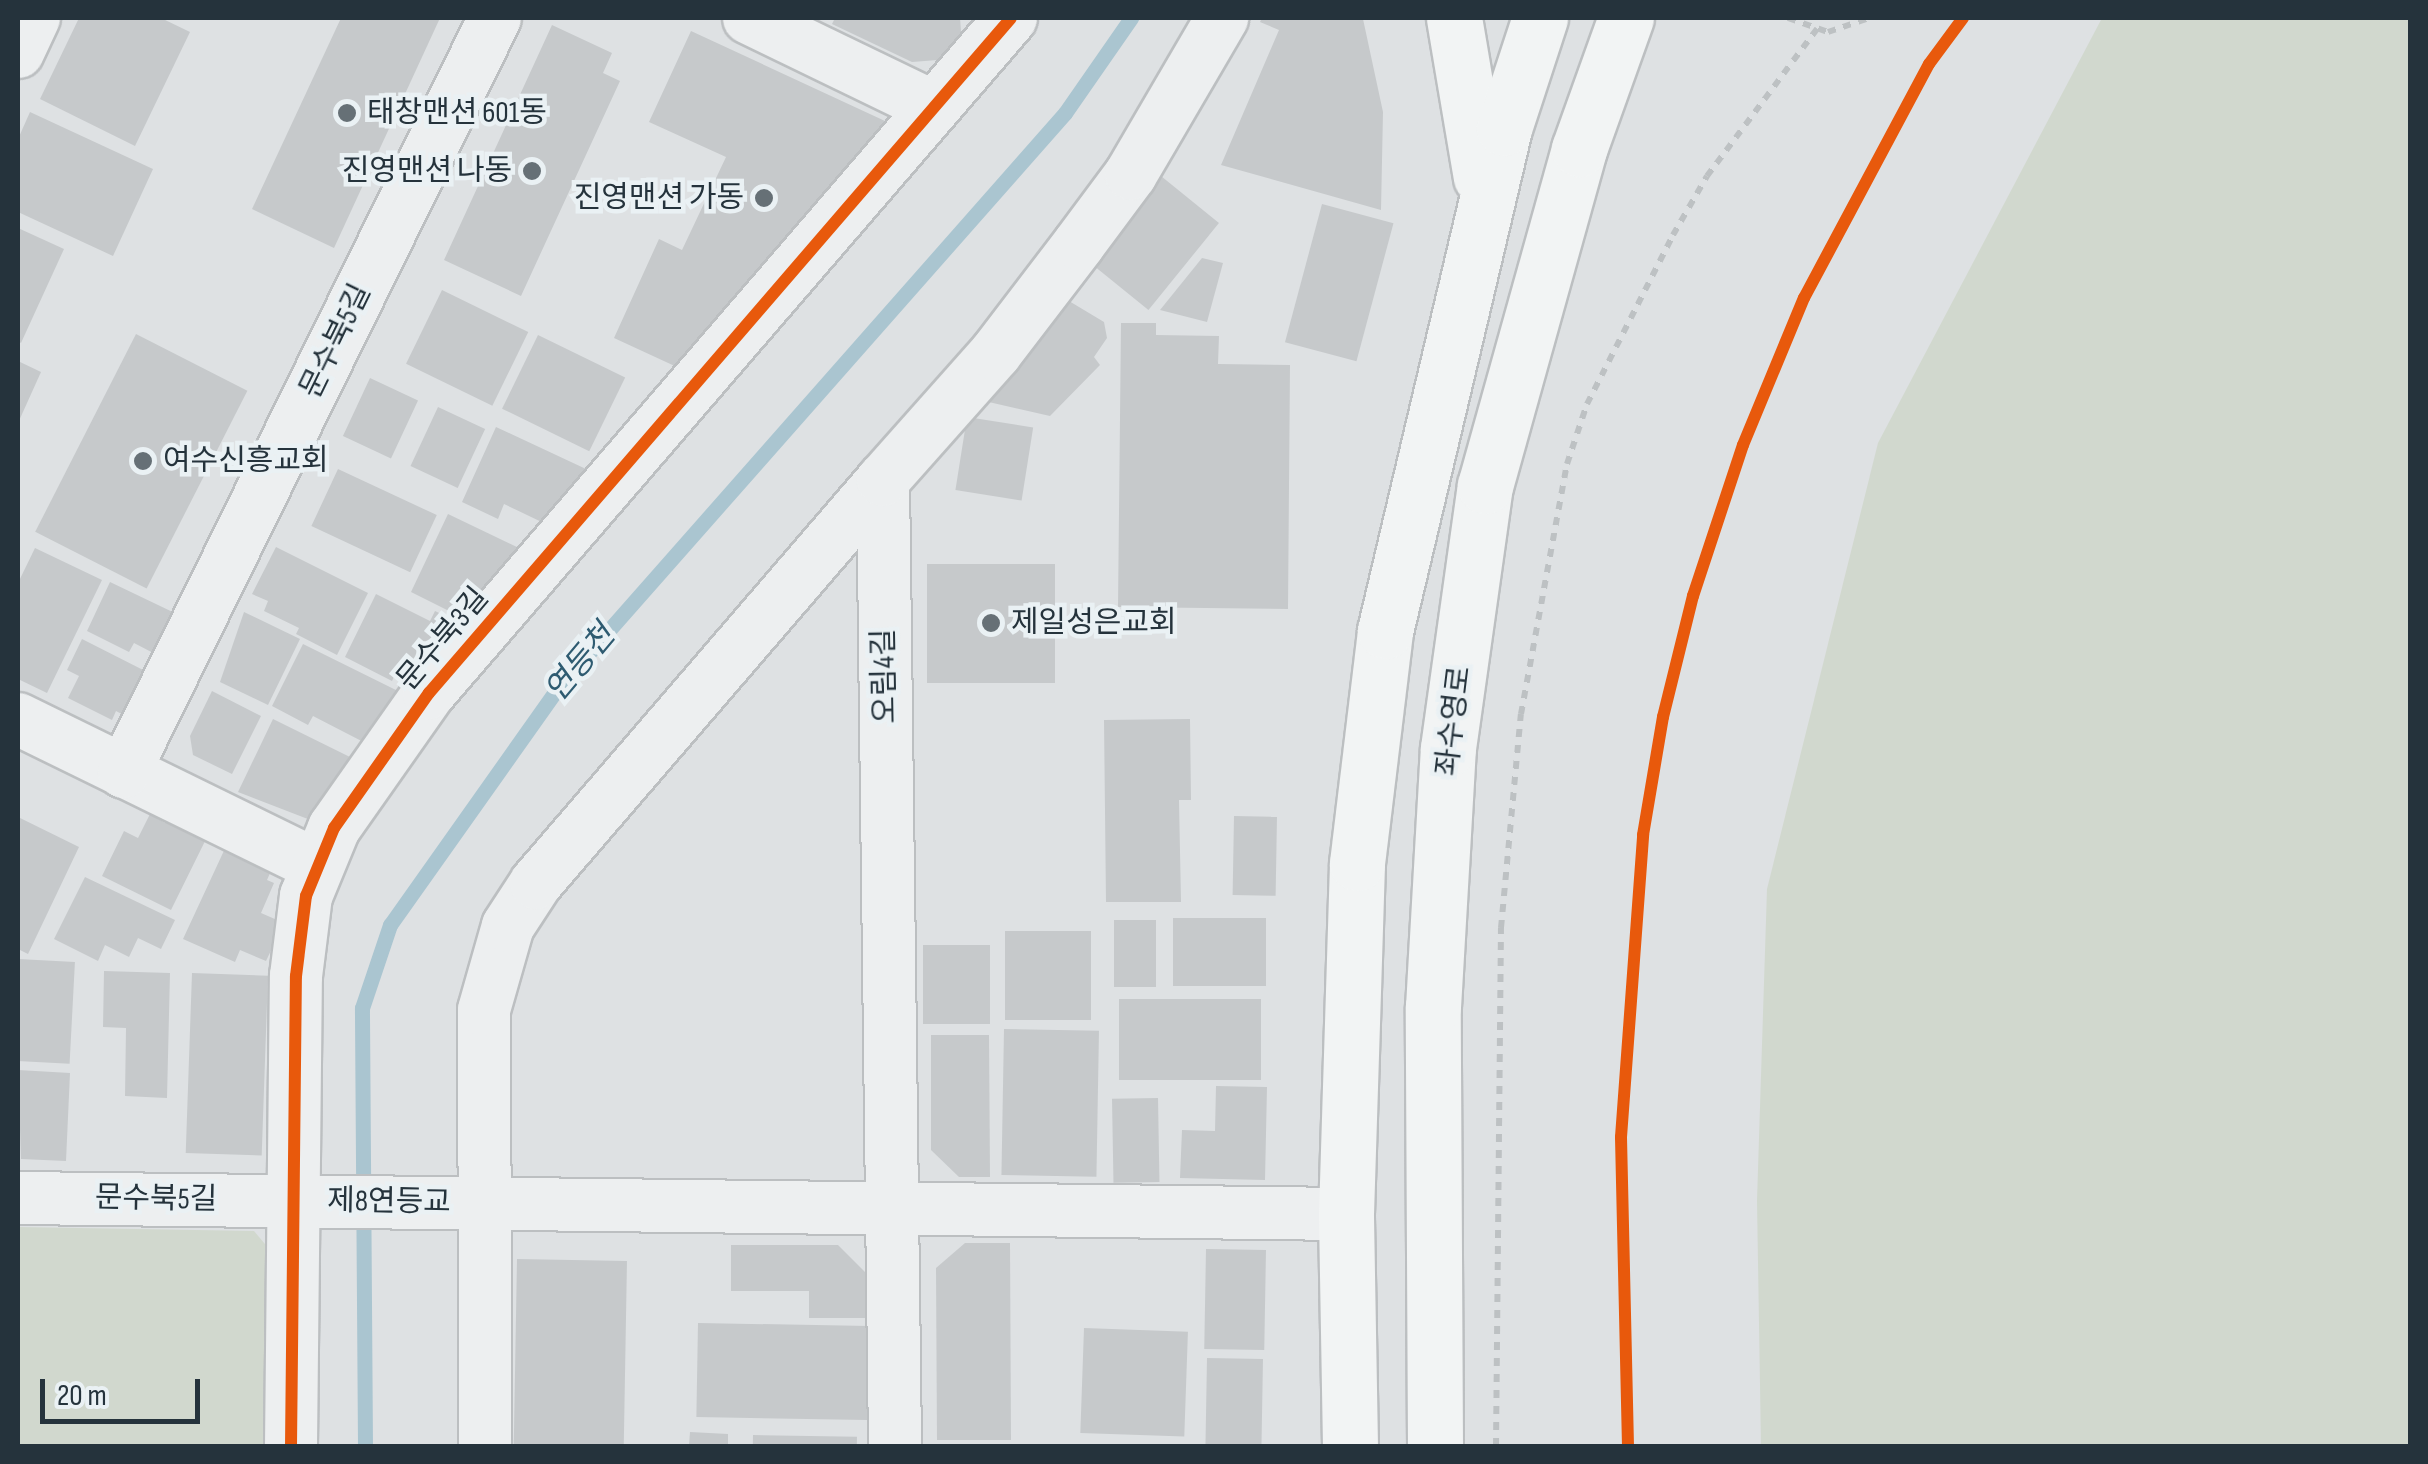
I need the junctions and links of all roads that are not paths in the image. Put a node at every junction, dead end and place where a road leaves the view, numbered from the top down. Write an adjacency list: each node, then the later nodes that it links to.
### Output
1 (34, 18): 9 (street)
2 (495, 18): 16 (street, 문수북5길)
3 (749, 18): 10 (street)
4 (1011, 18): 10 (street, 문수북3길)
5 (1222, 18): 14 (street)
6 (1454, 18): 13 (main road)
7 (1540, 18): 11 (main road)
8 (1626, 18): 12 (main road, 좌수영로)
9 (18, 52)
10 (931, 106): 17 (street, 문수북3길)
11 (1504, 128): 12 (main road); 13 (main road)
12 (1578, 150): 27 (main road, 좌수영로)
13 (1484, 207): 22 (main road)
14 (883, 480): 20 (street); 21 (street, 오림4길)
15 (18, 719): 16 (street)
16 (124, 772): 17 (street)
17 (316, 865): 19 (street, 문수북3길)
18 (18, 1198): 19 (street, 문수북5길)
19 (294, 1201): 20 (street, 제8연등교); 23 (street, 문수북3길)
20 (484, 1204): 21 (street, 제8연등교); 24 (street)
21 (891, 1208): 22 (street, 제8연등교); 25 (street, 오림4길)
22 (1346, 1214): 26 (main road)
23 (291, 1446)
24 (484, 1446)
25 (895, 1446)
26 (1350, 1446)
27 (1435, 1446)

